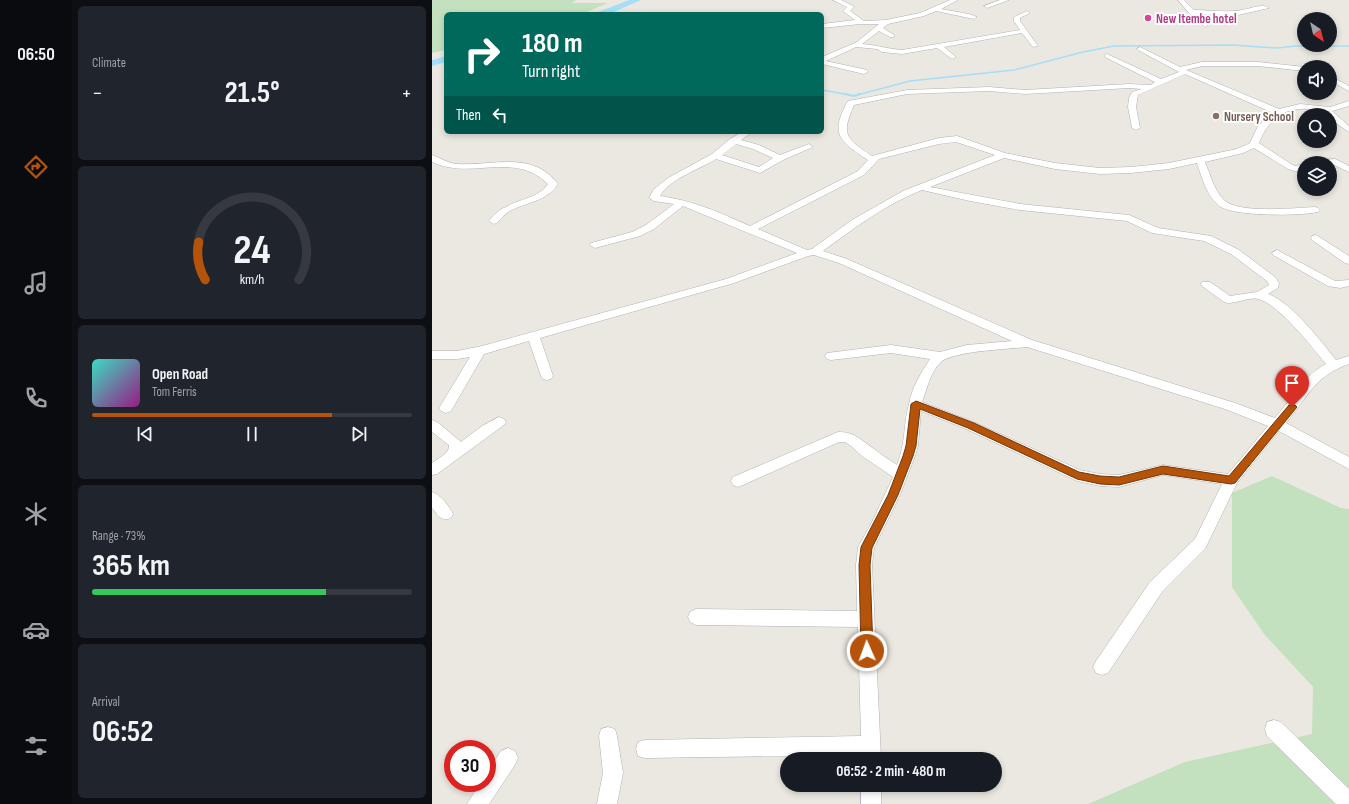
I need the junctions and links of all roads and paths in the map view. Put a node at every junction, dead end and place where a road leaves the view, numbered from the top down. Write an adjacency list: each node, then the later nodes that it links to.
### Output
1 (836, 0): 11 (street)
2 (955, 0): 7 (street)
3 (1006, 0): 5 (street)
4 (1181, 0): 8 (street)
5 (987, 6)
6 (1266, 8): 8 (street)
7 (935, 9): 10 (street); 12 (street)
8 (1191, 12): 13 (street)
9 (1027, 13): 16 (street)
10 (974, 17)
11 (859, 22): 12 (street); 14 (street)
12 (886, 22): 15 (street)
13 (1205, 24)
14 (824, 26)
15 (879, 28): 17 (street); 18 (street)
16 (1024, 31): 19 (street); 20 (street)
17 (892, 36)
18 (854, 45): 19 (street); 24 (street)
19 (939, 46): 23 (street)
20 (1035, 46)
21 (1140, 49): 27 (street)
22 (1107, 56): 29 (street)
23 (952, 57)
24 (824, 60)
25 (824, 62): 28 (street)
26 (1297, 68): 27 (street)
27 (1182, 70): 29 (street); 36 (street)
28 (864, 72)
29 (1161, 82): 31 (street)
30 (1337, 82): 32 (street)
31 (1153, 88): 40 (street); 50 (street)
32 (1349, 89)
33 (1349, 103): 35 (street)
34 (1309, 108): 36 (street)
35 (1337, 108)
36 (1278, 112): 44 (street)
37 (1337, 112): 38 (street)
38 (1349, 112)
39 (1337, 120): 41 (street)
40 (1136, 128)
41 (1349, 130)
42 (745, 134): 43 (street)
43 (734, 141): 47 (street); 49 (street)
44 (1254, 144): 51 (street); 53 (street)
45 (809, 147): 49 (street)
46 (1003, 155): 50 (street); 51 (street); 55 (street)
47 (716, 156): 49 (street); 56 (street)
48 (432, 158): 58 (street)
49 (780, 158)
50 (872, 160): 59 (street)
51 (1200, 160): 57 (street)
52 (1337, 163): 54 (street)
53 (1297, 168)
54 (1349, 169)
55 (920, 187): 62 (street); 67 (street)
56 (682, 202): 59 (street); 61 (street)
57 (1315, 210)
58 (494, 221)
59 (749, 230): 62 (street)
60 (1316, 238): 64 (street)
61 (595, 245)
62 (810, 253): 68 (street); 69 (street)
63 (1277, 253): 65 (street)
64 (1349, 261)
65 (1349, 283)
66 (1206, 284): 67 (street)
67 (1259, 295): 75 (street)
68 (533, 335): 70 (street); 76 (street)
69 (1028, 343): 73 (street); 80 (street)
70 (480, 350): 71 (street); 78 (street)
71 (432, 355)
72 (831, 356): 73 (street)
73 (940, 356): 77 (street)
74 (1349, 360): 75 (street)
75 (1334, 365): 80 (street)
76 (547, 376)
77 (916, 404): 85 (street); 86 (street)
78 (446, 408)
79 (499, 422): 82 (street)
80 (1277, 424): 83 (street); 86 (street)
81 (432, 425): 82 (street)
82 (452, 456): 84 (street)
83 (1349, 464)
84 (432, 470)
85 (900, 474): 87 (street); 91 (street)
86 (1231, 480): 92 (street)
87 (738, 481)
88 (432, 498): 89 (street)
89 (446, 514)
90 (696, 617): 91 (street)
91 (866, 620): 96 (street)
92 (1102, 667)
93 (1274, 730): 102 (street)
94 (608, 736): 100 (street)
95 (645, 749): 96 (street)
96 (871, 752)
97 (508, 758): 99 (street)
98 (871, 792): 101 (street)
99 (477, 804)
100 (607, 804)
101 (871, 804)
102 (1349, 804)

